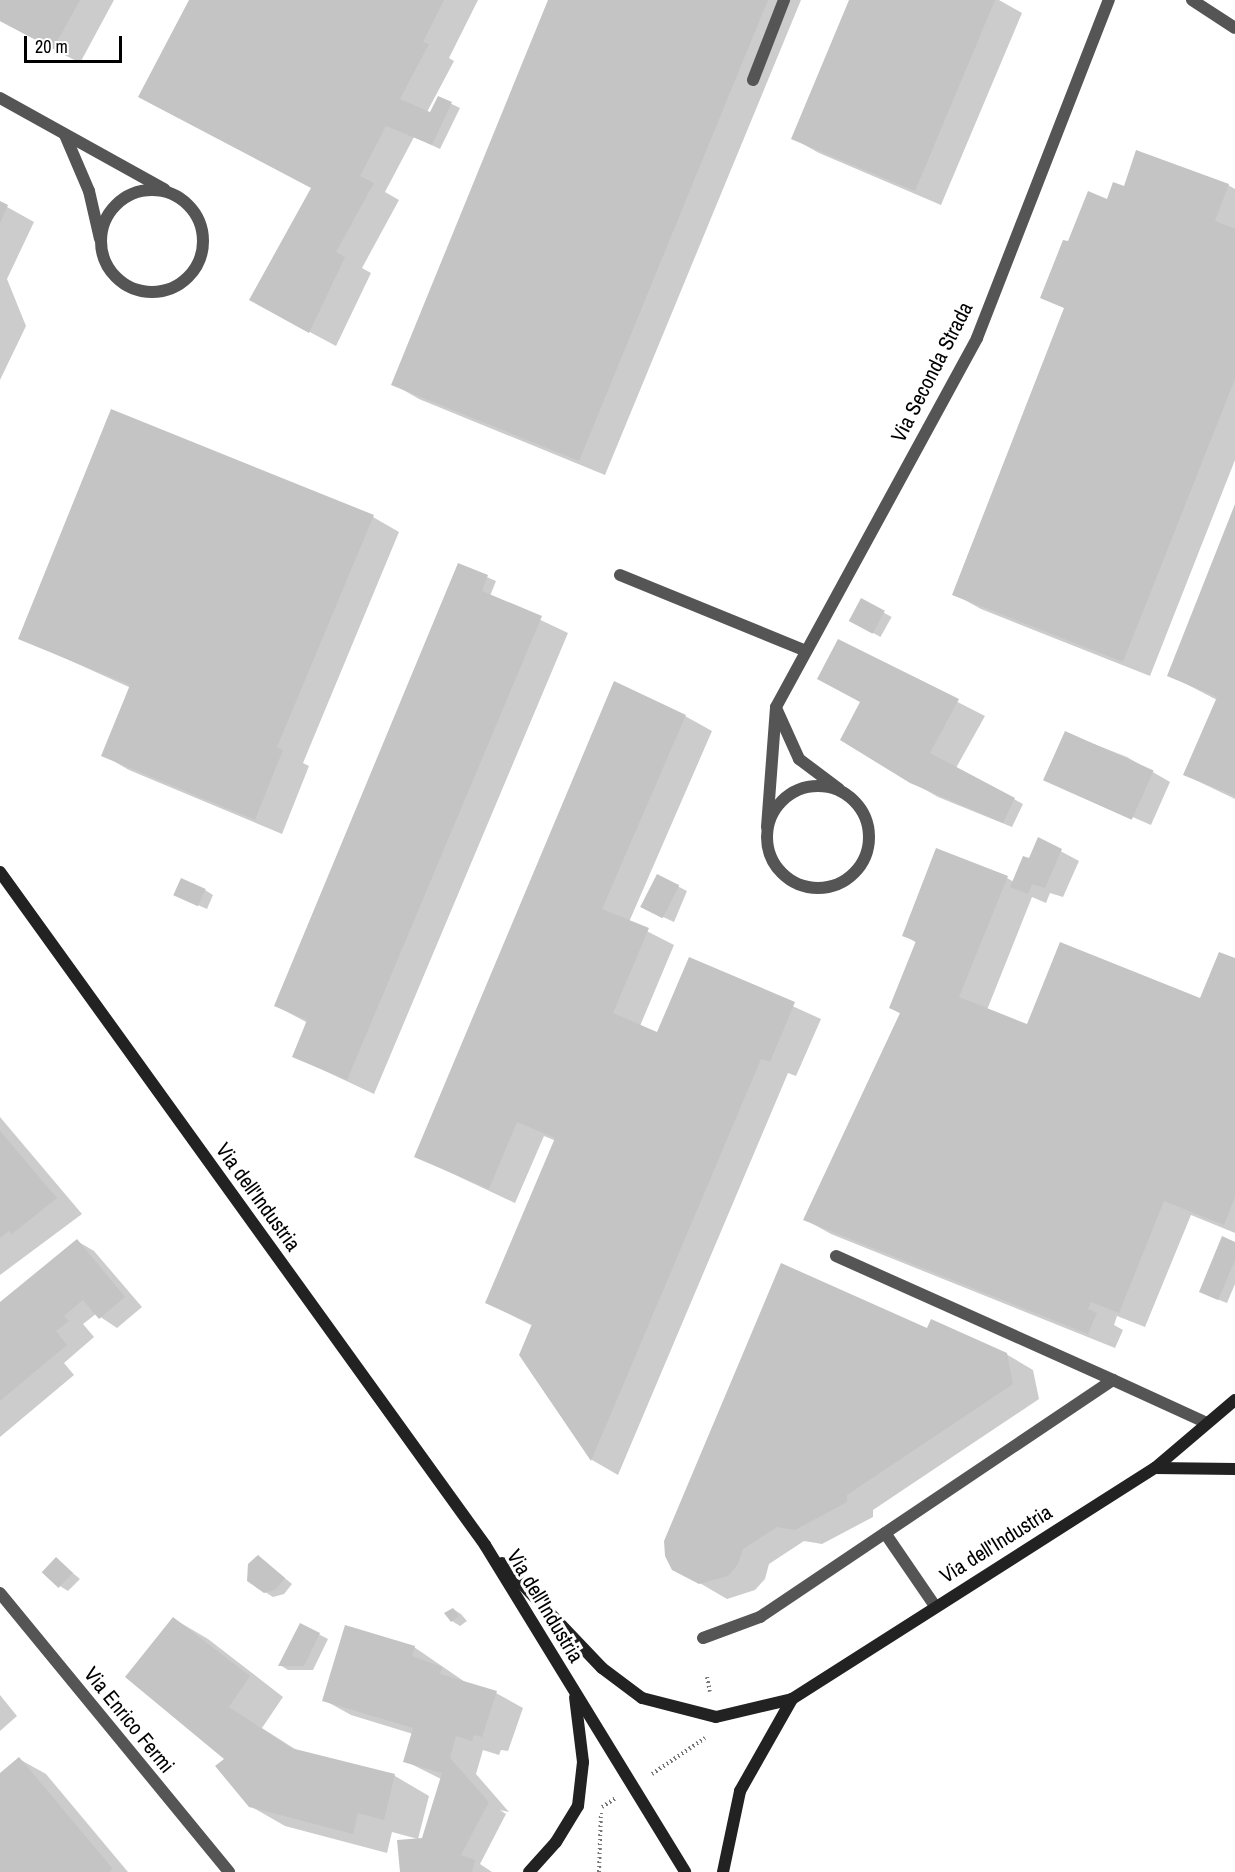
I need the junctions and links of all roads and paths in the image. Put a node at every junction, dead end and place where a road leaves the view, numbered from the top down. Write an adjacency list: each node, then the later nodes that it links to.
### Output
1 (784, 0): 5 (street)
2 (1109, 0): 11 (street, Via Seconda Strada)
3 (1192, 0): 4 (street)
4 (1235, 28)
5 (753, 80)
6 (0, 98): 7 (street)
7 (65, 135): 8 (street); 9 (street)
8 (182, 199): 9 (street); 9 (street)
9 (102, 249)
10 (620, 575): 11 (street)
11 (804, 650): 12 (street, Via Seconda Strada)
12 (776, 707): 13 (street, Via Seconda Strada); 14 (street, Via Seconda Strada)
13 (847, 795): 14 (street); 14 (street, Via Seconda Strada)
14 (767, 828)
15 (0, 872): 23 (main road, Via dell'Industria)
16 (836, 1256): 17 (street)
17 (1113, 1380): 19 (street); 22 (street)
18 (1234, 1401): 19 (main road, Via dell'Industria)
19 (1207, 1423): 20 (main road, Via dell'Industria)
20 (1155, 1468): 21 (main road); 25 (main road, Via dell'Industria)
21 (1235, 1469)
22 (885, 1533): 25 (street); 26 (street)
23 (485, 1545): 28 (main road, Via dell'Industria); 30 (main road, Via dell'Industria)
24 (0, 1593): 34 (street, Via Enrico Fermi)
25 (935, 1606): 29 (main road, Via dell'Industria)
26 (703, 1638)
27 (706, 1677): 30 (path)
28 (575, 1693): 31 (main road, Via dell'Industria); 32 (main road)
29 (792, 1699): 30 (main road, Via dell'Industria); 38 (main road, Via dell'Industria)
30 (716, 1717): 31 (path)
31 (635, 1785): 33 (path); 37 (main road, Via dell'Industria)
32 (578, 1806): 33 (path); 35 (main road)
33 (602, 1807): 36 (path)
34 (229, 1872)
35 (529, 1872)
36 (599, 1872)
37 (685, 1872)
38 (723, 1872)

